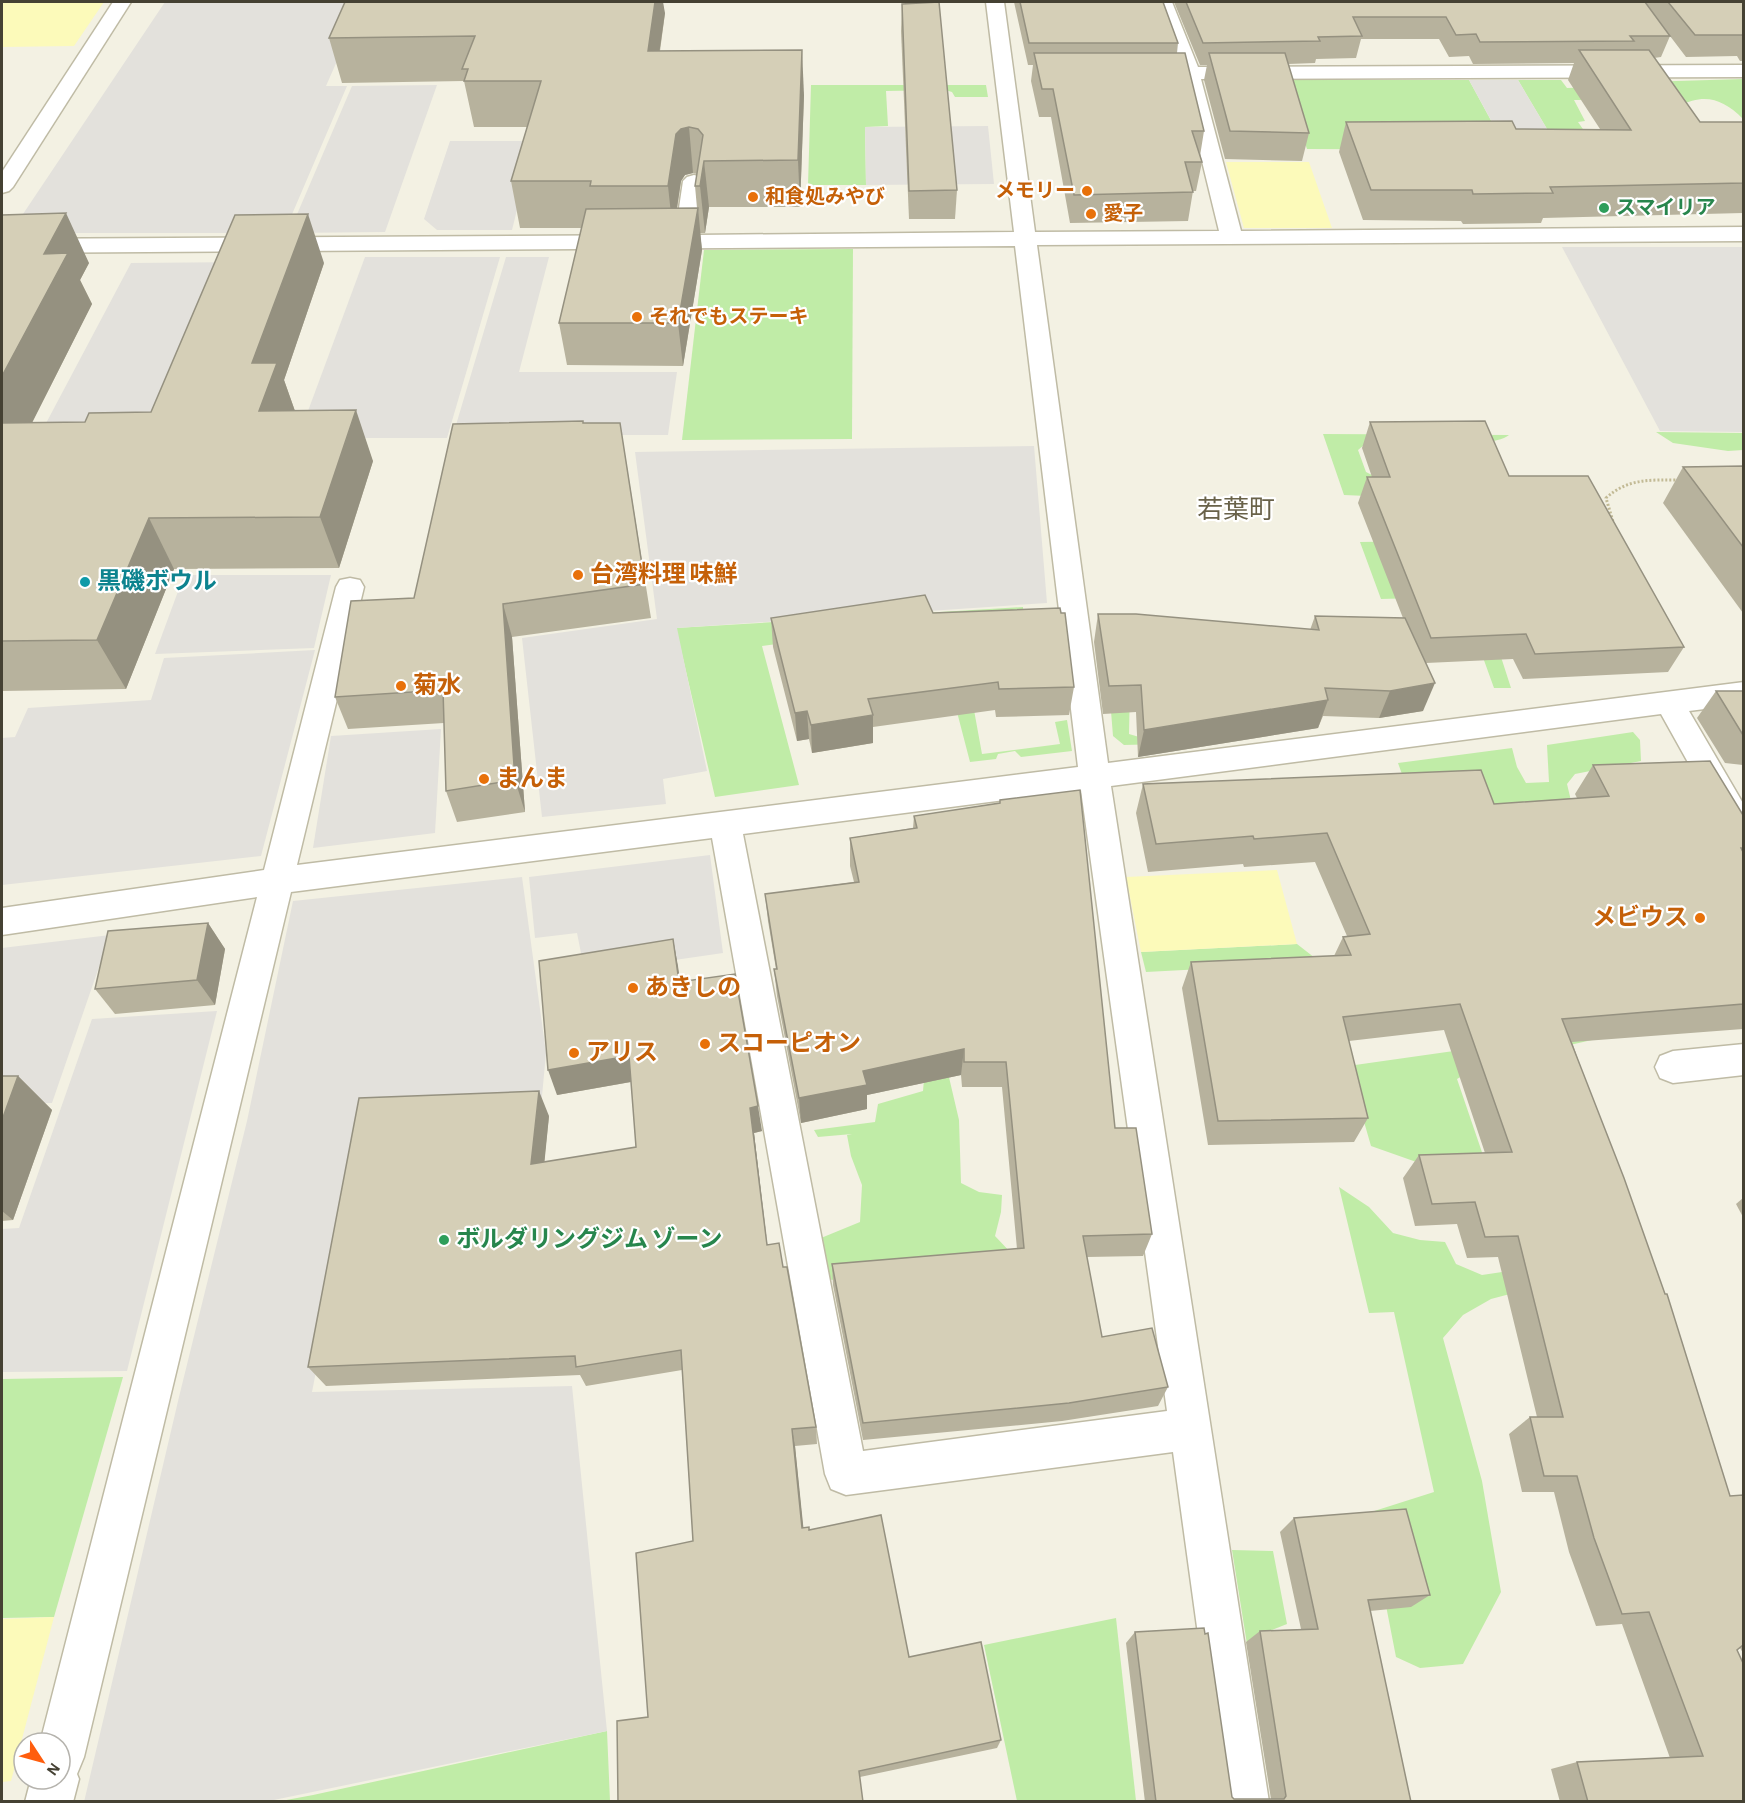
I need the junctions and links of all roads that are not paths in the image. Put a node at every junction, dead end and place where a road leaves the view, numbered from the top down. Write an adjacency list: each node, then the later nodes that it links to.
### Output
1 (123, 2): 10 (street)
2 (995, 2): 13 (street)
3 (1163, 2): 7 (street)
4 (1670, 54): 5 (street)
5 (1683, 71): 6 (street); 7 (street)
6 (1743, 71)
7 (1190, 72): 8 (street); 12 (street)
8 (1132, 73)
9 (694, 181): 14 (street)
10 (2, 187)
11 (1743, 234): 12 (street)
12 (1231, 236): 13 (street)
13 (1026, 238): 14 (street); 19 (street)
14 (685, 241): 15 (street)
15 (2, 246)
16 (350, 587): 22 (street)
17 (1743, 693): 18 (street)
18 (1670, 703): 19 (street); 21 (street)
19 (1094, 776): 20 (street); 26 (street)
20 (726, 826): 22 (street); 26 (street)
21 (1743, 834)
22 (278, 881): 23 (street); 27 (street)
23 (2, 921)
24 (1743, 1059): 25 (street)
25 (1673, 1067)
26 (1191, 1429): 28 (street)
27 (66, 1731)
28 (1245, 1802)

